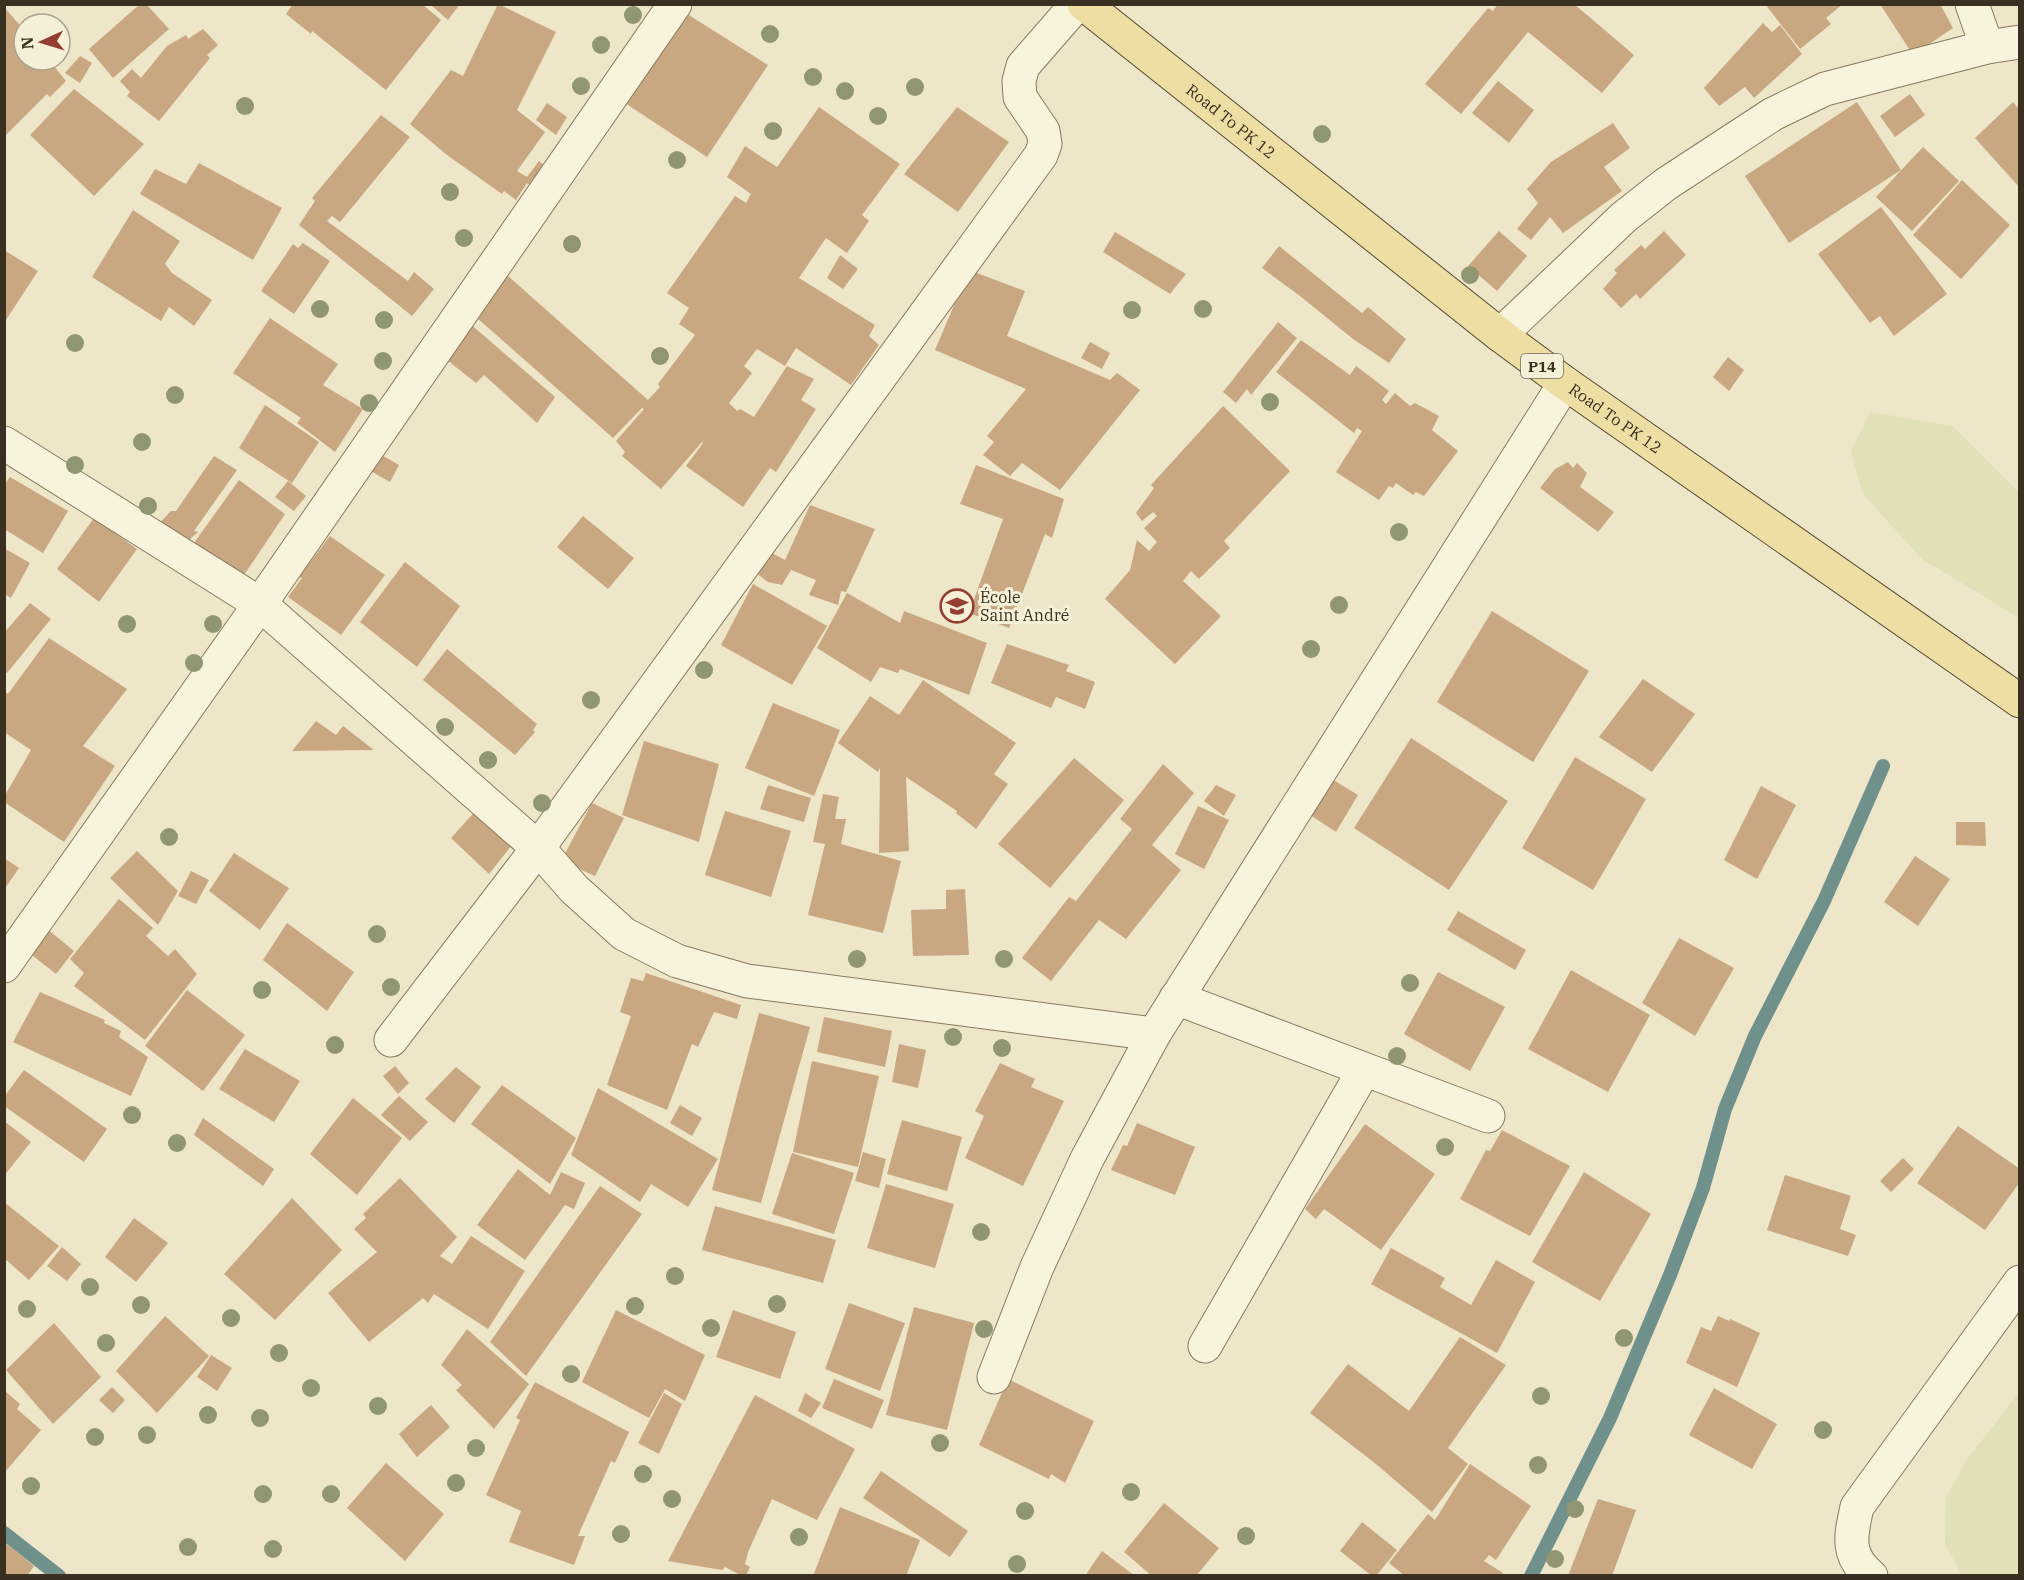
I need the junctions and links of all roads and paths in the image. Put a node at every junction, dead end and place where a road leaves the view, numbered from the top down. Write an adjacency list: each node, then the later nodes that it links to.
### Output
1 (675, 4): 10 (street)
2 (1077, 4): 12 (street)
3 (1084, 4): 7 (main road, Road To PK 12 / P14)
4 (1972, 4): 6 (street)
5 (2019, 42): 6 (street)
6 (1987, 46): 7 (street)
7 (1500, 334): 8 (main road, Road To PK 12 / P14)
8 (1565, 383): 11 (main road, Road To PK 12 / P14); 14 (street)
9 (4, 443): 10 (street)
10 (260, 604): 12 (street); 13 (street)
11 (2019, 701)
12 (538, 848): 15 (street); 16 (street)
13 (4, 966)
14 (1176, 998): 15 (street); 17 (street)
15 (1154, 1034): 21 (street)
16 (391, 1040)
17 (1364, 1070): 18 (street); 20 (street)
18 (1488, 1116)
19 (2019, 1282): 22 (street)
20 (1205, 1346)
21 (994, 1377)
22 (1871, 1575)

